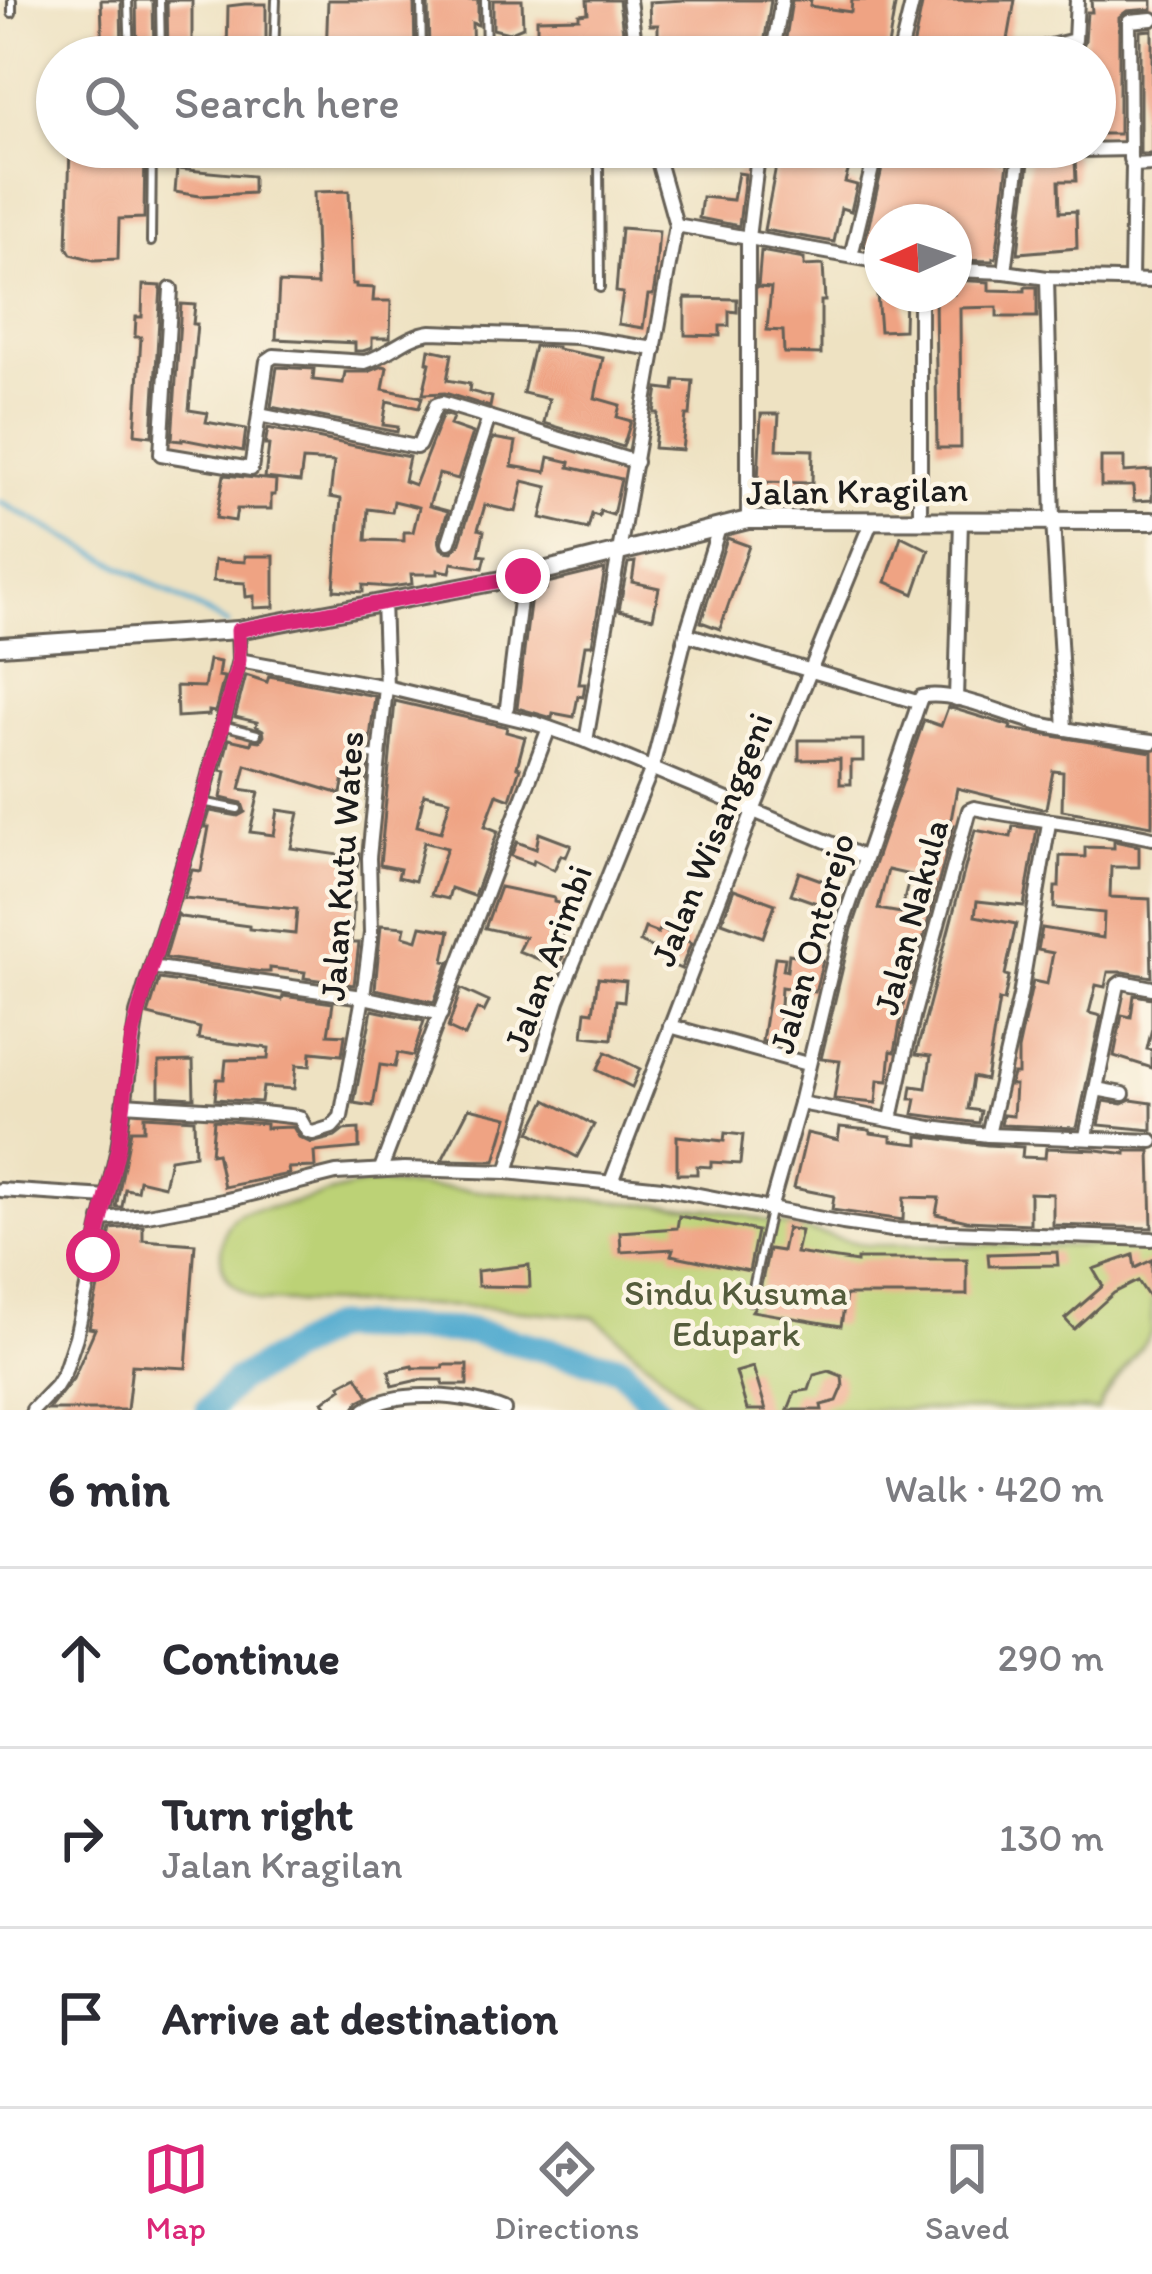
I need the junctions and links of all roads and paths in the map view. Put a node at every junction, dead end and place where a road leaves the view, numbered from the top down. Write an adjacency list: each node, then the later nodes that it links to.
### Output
1 (11, 0): 11 (lane)
2 (128, 0): 13 (lane)
3 (160, 0): 14 (lane)
4 (276, 0): 15 (lane)
5 (421, 0): 16 (lane)
6 (485, 0): 17 (lane)
7 (629, 0): 18 (street)
8 (782, 0): 19 (street)
9 (914, 0): 20 (street)
10 (1077, 0): 21 (street)
11 (12, 13)
12 (1152, 20): 23 (street)
13 (129, 36)
14 (161, 36)
15 (275, 36)
16 (422, 36)
17 (486, 36)
18 (634, 36)
19 (776, 36)
20 (905, 36)
21 (1075, 36)
22 (1116, 149): 23 (street)
23 (1130, 149): 25 (street)
24 (1152, 164): 25 (street)
25 (1133, 165): 40 (street)
26 (152, 168): 34 (lane)
27 (599, 168): 42 (lane)
28 (660, 168): 32 (street)
29 (756, 168): 33 (street)
30 (872, 168): 35 (street)
31 (1018, 168): 38 (street)
32 (676, 225): 33 (street); 45 (street)
33 (748, 238): 35 (street); 49 (street)
34 (151, 242)
35 (851, 256): 36 (street)
36 (864, 259)
37 (972, 271): 38 (street)
38 (1005, 272): 39 (street)
39 (1047, 278): 40 (street); 53 (street)
40 (1132, 280): 41 (street)
41 (1152, 281)
42 (600, 287)
43 (171, 289): 46 (street)
44 (920, 312): 51 (street)
45 (655, 349): 46 (street); 48 (street)
46 (259, 415): 47 (street)
47 (489, 417): 48 (street); 56 (street)
48 (636, 461): 57 (street)
49 (748, 520): 50 (street, Jalan Kragilan); 55 (street, Jalan Kragilan)
50 (872, 520): 51 (street, Jalan Kragilan); 64 (street, Jalan Wisanggeni)
51 (920, 520): 52 (street, Jalan Kragilan)
52 (961, 520): 53 (street, Jalan Kragilan); 66 (street)
53 (1053, 520): 54 (street, Jalan Kragilan); 71 (street)
54 (1152, 521)
55 (719, 528): 57 (street, Jalan Kragilan); 61 (street, Jalan Arimbi)
56 (448, 542)
57 (619, 552): 58 (street, Jalan Kragilan); 73 (street)
58 (523, 576): 59 (street, Jalan Kragilan); 68 (street)
59 (383, 601): 60 (street, Jalan Kragilan); 65 (street, Jalan Kutu Wates)
60 (238, 630): 62 (street, Jalan Kragilan); 63 (street)
61 (686, 634): 64 (street); 77 (street, Jalan Arimbi)
62 (0, 646)
63 (239, 660): 65 (street); 69 (street)
64 (811, 672): 67 (street); 80 (street, Jalan Wisanggeni)
65 (386, 687): 70 (street); 76 (street, Jalan Kutu Wates)
66 (956, 699): 67 (street); 71 (street)
67 (919, 700): 83 (street, Jalan Ontorejo)
68 (507, 707)
69 (222, 725): 72 (lane); 78 (street)
70 (550, 728): 73 (street); 87 (street)
71 (1065, 729): 74 (street)
72 (257, 734)
73 (586, 741): 77 (street)
74 (1152, 742)
75 (362, 754): 76 (lane)
76 (378, 756): 86 (street, Jalan Kutu Wates)
77 (652, 768): 80 (street); 99 (street, Jalan Arimbi)
78 (202, 802): 79 (lane); 84 (street)
79 (238, 809)
80 (753, 811): 83 (street); 88 (street, Jalan Wisanggeni)
81 (1049, 823): 82 (street); 94 (street, Jalan Nakula); 95 (street)
82 (1152, 838)
83 (864, 857): 89 (street, Jalan Ontorejo)
84 (151, 967): 86 (street); 93 (street)
85 (1152, 988): 90 (street)
86 (363, 997): 87 (street); 93 (street, Jalan Kutu Wates)
87 (441, 1014): 98 (street)
88 (670, 1026): 89 (street); 100 (street, Jalan Wisanggeni)
89 (807, 1064): 92 (street, Jalan Ontorejo)
90 (1096, 1089): 91 (street); 96 (street)
91 (1123, 1094)
92 (800, 1103): 94 (street); 103 (street, Jalan Ontorejo)
93 (123, 1104): 102 (street)
94 (891, 1119): 95 (street)
95 (988, 1135): 96 (street)
96 (1086, 1136): 97 (street)
97 (1152, 1141)
98 (380, 1169): 99 (street); 104 (street)
99 (507, 1172): 100 (street)
100 (611, 1182): 103 (street)
101 (0, 1190): 102 (street)
102 (107, 1197): 104 (street)
103 (770, 1209): 105 (street); 106 (lane)
104 (101, 1219): 107 (street)
105 (1152, 1239)
106 (750, 1301)
107 (33, 1410)
108 (364, 1410): 109 (street)
109 (504, 1410)

